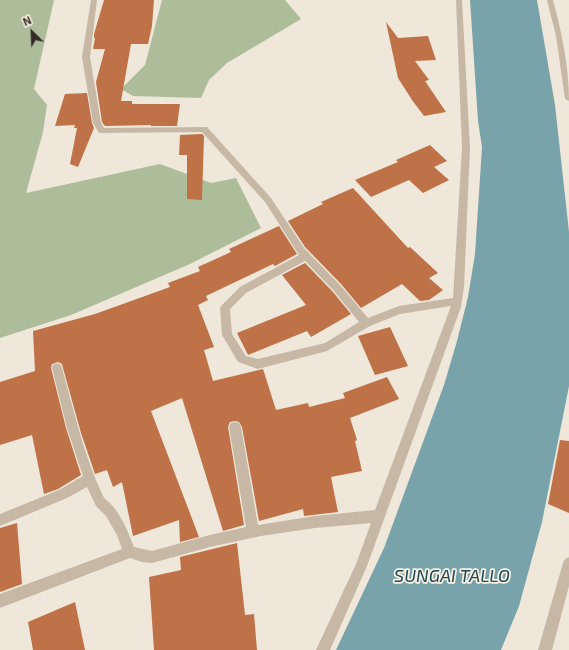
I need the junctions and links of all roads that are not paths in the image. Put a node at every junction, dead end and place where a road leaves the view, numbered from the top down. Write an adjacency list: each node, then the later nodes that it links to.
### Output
1 (94, 0): 5 (street)
2 (459, 0): 6 (street)
3 (550, 0): 4 (street)
4 (569, 99)
5 (305, 256): 7 (street); 7 (street)
6 (457, 301): 7 (street); 11 (street)
7 (366, 323)
8 (57, 368): 10 (street)
9 (235, 427): 13 (street)
10 (90, 479): 12 (street); 14 (street)
11 (379, 516): 13 (street); 17 (street)
12 (0, 520)
13 (253, 532): 14 (street)
14 (130, 552): 16 (street)
15 (569, 563): 18 (street)
16 (0, 601)
17 (323, 650)
18 (545, 650)

